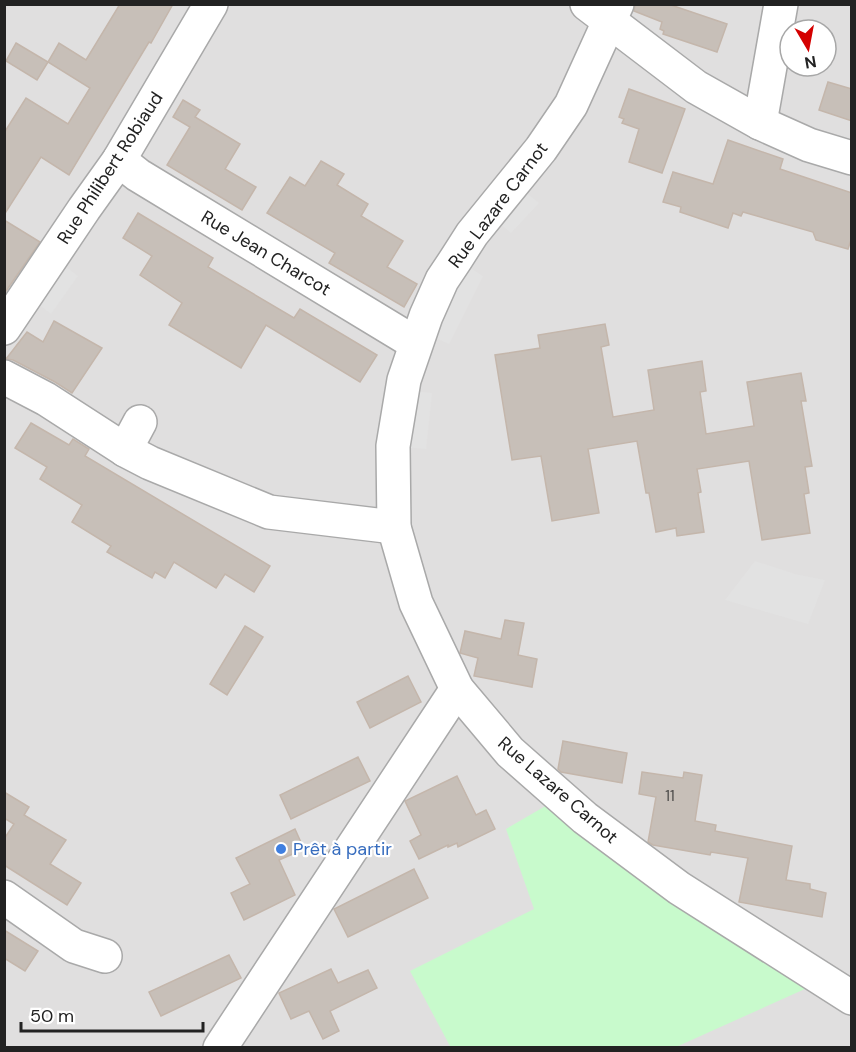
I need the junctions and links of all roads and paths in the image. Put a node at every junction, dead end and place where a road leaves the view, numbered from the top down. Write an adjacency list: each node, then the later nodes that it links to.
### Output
1 (211, 4): 6 (street, Rue Philibert Robiaud)
2 (781, 4): 4 (street)
3 (604, 10): 4 (street); 8 (street, Rue Lazare Carnot)
4 (760, 123): 5 (street)
5 (852, 158)
6 (119, 160): 7 (street, Rue Philibert Robiaud); 8 (street, Rue Jean Charcot)
7 (4, 328)
8 (415, 343): 10 (street, Rue Lazare Carnot)
9 (4, 377): 10 (street)
10 (394, 527): 11 (street, Rue Lazare Carnot)
11 (457, 689): 14 (street, Rue Lazare Carnot); 15 (street)
12 (4, 897): 13 (street)
13 (105, 956)
14 (852, 998)
15 (220, 1047)

